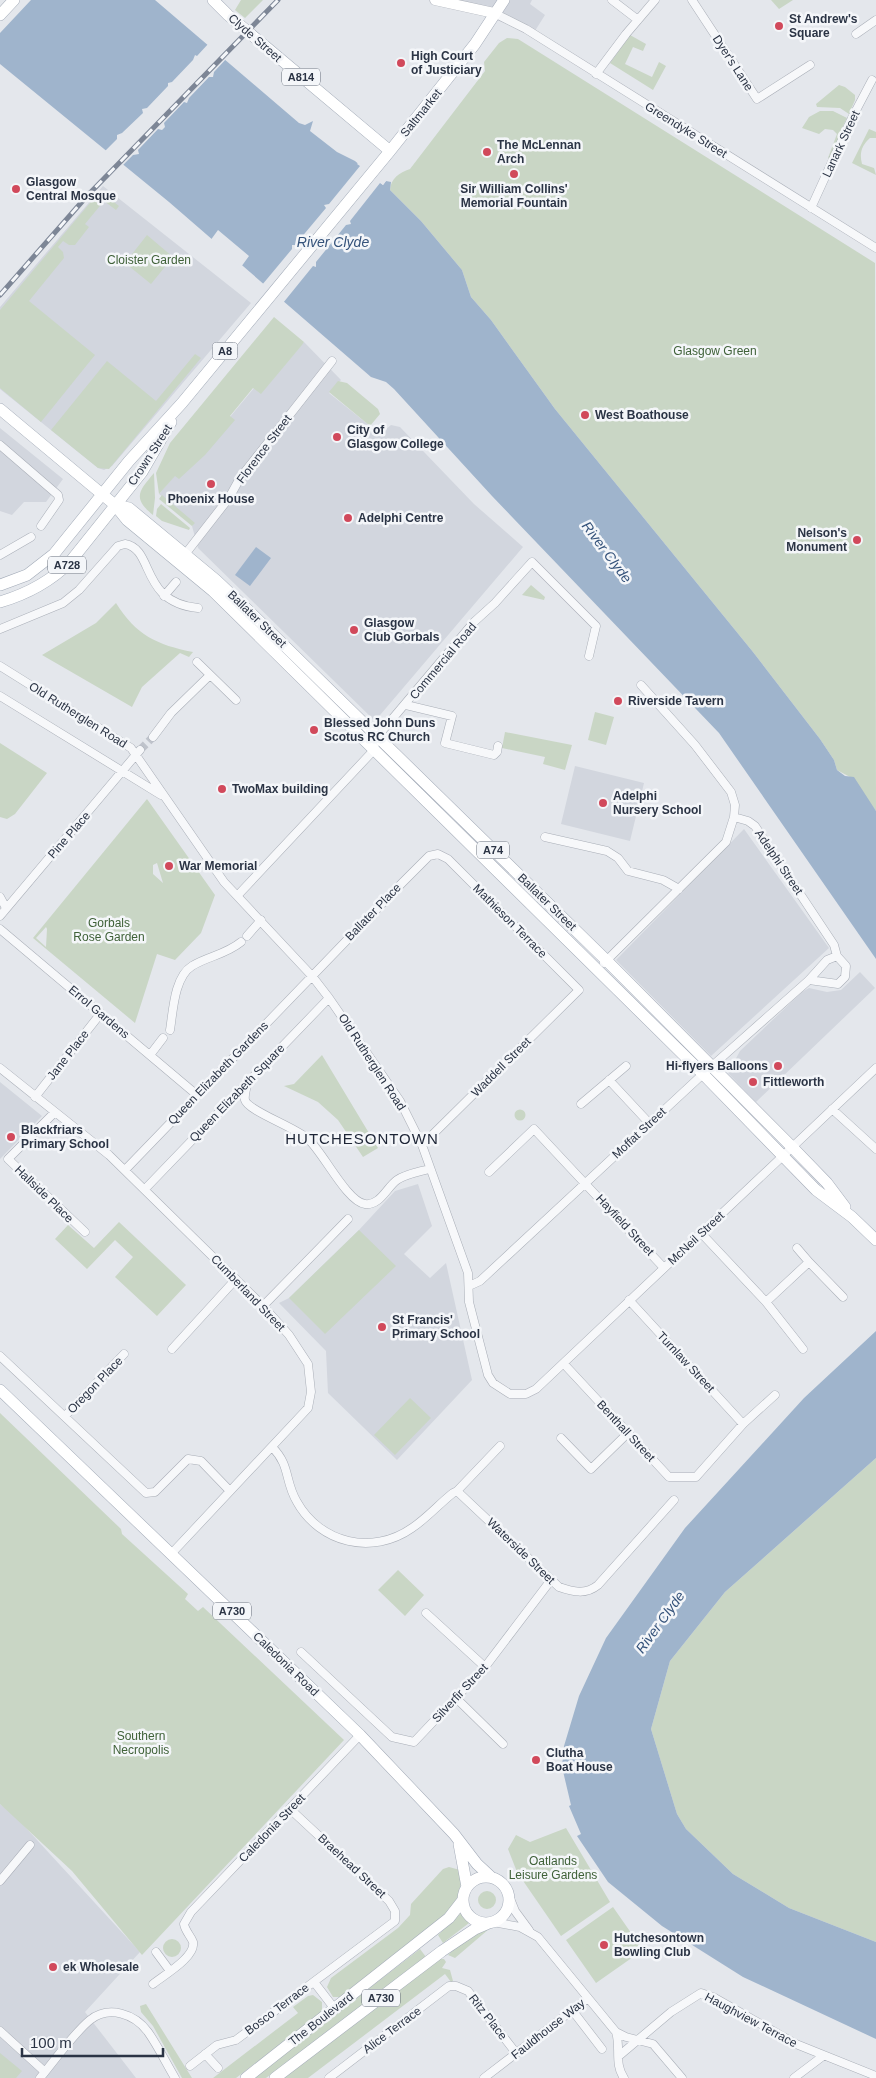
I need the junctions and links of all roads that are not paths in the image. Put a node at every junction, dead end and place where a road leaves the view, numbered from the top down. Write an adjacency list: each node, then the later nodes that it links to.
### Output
1 (14, 0): 9 (main road)
2 (214, 0): 16 (main road, Clyde Street / A814)
3 (504, 0): 8 (main road, Saltmarket / A8)
4 (612, 0): 10 (street)
5 (655, 0): 10 (street)
6 (692, 0): 13 (street, Dyer's Lane)
7 (442, 1): 8 (street)
8 (494, 14): 14 (street, Greendyke Street); 16 (main road, Saltmarket / A8)
9 (0, 15)
10 (638, 20): 14 (street)
11 (876, 20): 12 (street)
12 (856, 34)
13 (810, 65)
14 (596, 74): 17 (street, Greendyke Street)
15 (872, 80): 17 (street, Lanark Street)
16 (390, 152): 20 (main road, Crown Street / A8)
17 (811, 208): 18 (street, Greendyke Street)
18 (876, 248)
19 (332, 361): 28 (street, Florence Street)
20 (182, 403): 23 (main road, Crown Street / A8); 24 (main road, Crown Street / A8)
21 (0, 410): 23 (main road, Ballater Street)
22 (0, 445): 25 (street)
23 (102, 494): 24 (main road, Ballater Street); 30 (main road, A728)
24 (115, 505): 28 (main road, Ballater Street / A74); 32 (main road, A728)
25 (41, 526)
26 (31, 537): 27 (street)
27 (0, 555)
28 (182, 558): 44 (main road, Ballater Street / A74); 46 (main road, Ballater Street / A74)
29 (176, 582): 31 (street)
30 (0, 586)
31 (164, 596): 33 (street); 34 (street)
32 (0, 602)
33 (198, 608)
34 (0, 629)
35 (589, 656): 42 (street, Commercial Road)
36 (197, 662): 38 (street)
37 (0, 666): 47 (street, Old Rutherglen Road)
38 (210, 675): 41 (street); 43 (street)
39 (641, 685): 50 (street)
40 (0, 696): 48 (street, Old Rutherglen Road)
41 (236, 700)
42 (406, 705): 44 (street, Commercial Road); 45 (street)
43 (152, 737)
44 (377, 737): 46 (street); 54 (main road, Ballater Street / A74)
45 (498, 746)
46 (374, 751): 55 (street); 57 (main road, Ballater Street / A74)
47 (139, 752): 48 (street, Pine Place); 49 (street, Old Rutherglen Road)
48 (122, 770): 49 (street, Old Rutherglen Road); 58 (street, Pine Place)
49 (165, 797): 55 (street, Old Rutherglen Road)
50 (734, 817): 53 (street); 64 (street, Adelphi Street)
51 (546, 837): 53 (street)
52 (438, 854): 67 (street, Ballater Place); 69 (street, Mathieson Terrace)
53 (679, 888): 65 (street)
54 (540, 895): 57 (street); 65 (main road, Ballater Street / A74)
55 (238, 896): 60 (street, Old Rutherglen Road)
56 (0, 898): 58 (street)
57 (530, 904): 66 (main road, Ballater Street / A74)
58 (6, 908): 59 (street, Pine Place)
59 (0, 916)
60 (261, 920): 62 (street); 67 (street, Old Rutherglen Road)
61 (0, 929): 71 (street, Errol Gardens)
62 (247, 936)
63 (241, 942): 72 (street)
64 (837, 956): 68 (street, Moffat Street); 68 (street)
65 (607, 961): 66 (street); 78 (main road, Ballater Street / A74)
66 (598, 970): 78 (main road, Ballater Street / A74)
67 (312, 976): 70 (street, Old Rutherglen Road); 81 (street, Queen Elizabeth Gardens)
68 (809, 980): 78 (street, Moffat Street)
69 (579, 990): 87 (street, Waddell Street)
70 (329, 998): 80 (street, Queen Elizabeth Square); 87 (street, Old Rutherglen Road)
71 (101, 1013): 74 (street, Errol Gardens); 82 (street, Jane Place)
72 (170, 1030)
73 (164, 1038): 74 (street)
74 (150, 1055): 81 (street, Errol Gardens)
75 (626, 1066): 79 (street)
76 (0, 1068): 82 (street, Cumberland Street)
77 (876, 1068): 84 (street, McNeil Street)
78 (707, 1071): 86 (street, Moffat Street); 88 (main road, Ballater Street / A74); 90 (main road, Ballater Street / A74)
79 (609, 1080): 83 (street); 86 (street)
80 (247, 1084): 91 (street); 95 (street, Queen Elizabeth Square)
81 (197, 1094): 92 (street, Queen Elizabeth Gardens)
82 (35, 1097): 85 (street, Cumberland Street)
83 (581, 1104)
84 (832, 1109): 88 (street, McNeil Street); 89 (street)
85 (55, 1112): 92 (street, Cumberland Street); 98 (street, Hallside Place)
86 (650, 1124): 94 (street, Moffat Street)
87 (422, 1144): 91 (street, Old Rutherglen Road)
88 (792, 1147): 90 (street, McNeil Street); 96 (main road, Ballater Street / A74)
89 (876, 1148)
90 (782, 1156): 96 (main road, Ballater Street / A74); 99 (street, McNeil Street)
91 (429, 1168): 105 (street, Old Rutherglen Road)
92 (125, 1170): 95 (street, Cumberland Street)
93 (489, 1172): 94 (street, Hayfield Street)
94 (586, 1183): 103 (street, Hayfield Street); 105 (street, Moffat Street)
95 (145, 1189): 104 (street, Cumberland Street)
96 (852, 1217): 100 (main road, Ballater Street / A74)
97 (348, 1219): 109 (street)
98 (85, 1232)
99 (702, 1234): 103 (street, McNeil Street); 108 (street)
100 (876, 1240)
101 (797, 1248): 102 (street)
102 (809, 1262): 106 (street); 108 (street)
103 (664, 1268): 107 (street, McNeil Street)
104 (236, 1279): 109 (street, Cumberland Street); 110 (street)
105 (469, 1286): 116 (street, Old Rutherglen Road)
106 (843, 1297)
107 (629, 1300): 114 (street, McNeil Street); 119 (street, Turnlaw Street)
108 (766, 1302): 111 (street)
109 (263, 1306): 123 (street, Cumberland Street)
110 (172, 1349)
111 (803, 1349)
112 (124, 1354): 118 (street, Oregon Place)
113 (0, 1356): 118 (street)
114 (564, 1364): 116 (street, McNeil Street); 120 (street, Benthall Street)
115 (0, 1390): 127 (main road, Caledonia Road / A730)
116 (510, 1394)
117 (774, 1395): 119 (street)
118 (65, 1416): 124 (street)
119 (743, 1424): 120 (street, Benthall Street)
120 (628, 1433): 121 (street)
121 (561, 1438)
122 (500, 1446): 125 (street)
123 (272, 1447): 124 (street, Cumberland Street); 125 (street)
124 (229, 1490): 127 (street, Cumberland Street)
125 (458, 1491): 128 (street, Waterside Street)
126 (674, 1500): 128 (street, Waterside Street)
127 (172, 1553): 133 (main road, Caledonia Road / A730)
128 (551, 1580): 131 (street, Silverfir Street)
129 (426, 1613): 131 (street)
130 (301, 1652): 132 (street, Silverfir Street)
131 (485, 1667): 132 (street, Silverfir Street)
132 (456, 1698): 134 (street)
133 (360, 1735): 135 (street, Caledonia Street); 136 (main road, Caledonia Road / A730)
134 (502, 1744)
135 (290, 1809): 146 (street, Caledonia Street); 147 (street, Braehead Street)
136 (458, 1840): 138 (main road, Caledonia Road / A730); 140 (main road)
137 (30, 1845): 139 (street)
138 (491, 1877): 140 (main road); 141 (main road)
139 (0, 1880)
140 (467, 1887): 142 (main road)
141 (509, 1896): 143 (main road); 144 (street)
142 (463, 1900): 143 (main road); 151 (main road, The Boulevard / A730)
143 (491, 1922): 144 (street); 168 (main road, The Boulevard / A730)
144 (530, 1932): 150 (street)
145 (156, 1952): 146 (street)
146 (170, 1970): 148 (street)
147 (314, 1982): 151 (street); 158 (street, Bosco Terrace)
148 (153, 1984)
149 (456, 1986): 157 (street, Ritz Place); 169 (street, Alice Terrace)
150 (588, 1998): 152 (street, Fauldhouse Way); 154 (street)
151 (334, 2008): 167 (main road, The Boulevard / A730)
152 (572, 2010): 156 (street); 157 (street, Fauldhouse Way)
153 (0, 2031): 163 (street)
154 (616, 2032): 155 (street); 159 (street)
155 (638, 2041): 159 (street); 160 (street, Haughview Terrace); 172 (street)
156 (602, 2048)
157 (516, 2053): 170 (street, Fauldhouse Way)
158 (205, 2054): 161 (street, Bosco Terrace); 162 (street)
159 (620, 2055): 171 (street)
160 (823, 2056): 164 (street, Haughview Terrace); 173 (street)
161 (190, 2066)
162 (218, 2068)
163 (43, 2075): 166 (street)
164 (865, 2076): 165 (street, Haughview Terrace)
165 (876, 2076)
166 (175, 2078)
167 (246, 2078)
168 (275, 2078)
169 (329, 2078)
170 (484, 2078)
171 (624, 2078)
172 (682, 2078)
173 (794, 2078)

